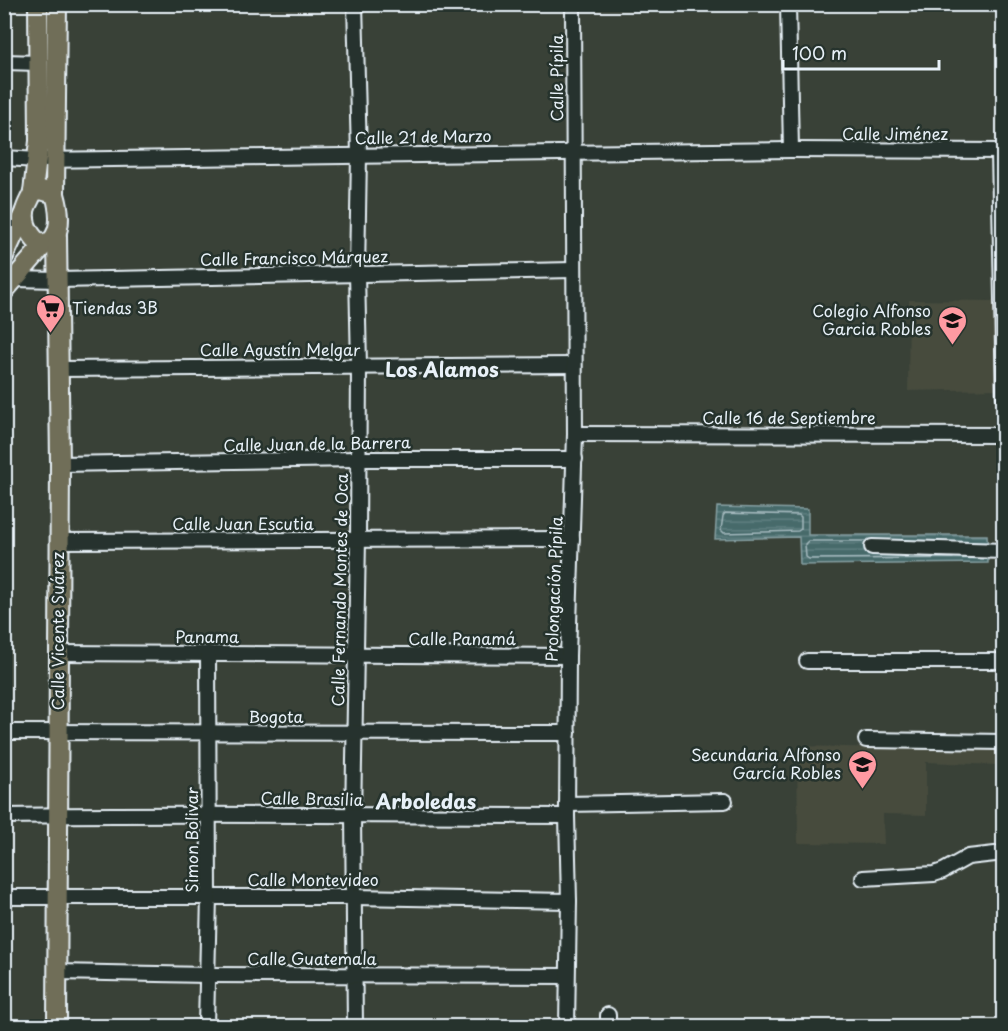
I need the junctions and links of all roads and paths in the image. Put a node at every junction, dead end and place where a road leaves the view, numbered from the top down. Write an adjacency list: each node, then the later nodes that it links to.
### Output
1 (38, 4): 7 (main road)
2 (57, 4): 13 (main road)
3 (355, 4): 11 (street, Calle Fernando Montes de Oca)
4 (573, 4): 10 (street, Calle Pípila)
5 (788, 4): 9 (street)
6 (4, 62): 7 (street)
7 (39, 63): 13 (main road)
8 (1002, 149): 9 (street, Calle Jiménez); 26 (street)
9 (791, 150): 10 (street, Calle 21 de Marzo)
10 (573, 152): 11 (street, Calle 21 de Marzo); 19 (street, Prolongación Pípila)
11 (359, 154): 13 (street, Calle 21 de Marzo); 20 (street, Calle Fernando Montes de Oca)
12 (4, 158): 13 (street, Calle 21 de Marzo)
13 (47, 160): 14 (main road); 15 (main road)
14 (33, 192): 15 (main road); 16 (main road)
15 (55, 194): 17 (main road)
16 (25, 211): 17 (main road); 18 (main road)
17 (50, 241): 21 (main road, Calle Vicente Suárez); 22 (main road)
18 (4, 256)
19 (573, 270): 20 (street, Calle Francisco Márquez); 23 (street, Prolongación Pípila)
20 (357, 273): 21 (street, Calle Francisco Márquez); 24 (street, Calle Fernando Montes de Oca)
21 (58, 280): 22 (street, Calle Francisco Márquez); 25 (main road, Calle Vicente Suárez)
22 (10, 285)
23 (574, 365): 24 (street, Calle Agustín Melgar); 27 (street, Prolongación Pípila)
24 (359, 366): 25 (street, Calle Agustín Melgar); 29 (street, Calle Fernando Montes de Oca)
25 (58, 369): 31 (main road, Calle Vicente Suárez)
26 (1004, 397)
27 (575, 435): 28 (street, Calle 16 de Septiembre); 30 (street, Prolongación Pípila)
28 (1004, 435)
29 (358, 459): 30 (street, Calle Juan de la Barrera); 31 (street, Calle Juan de la Barrera); 33 (street, Calle Fernando Montes de Oca)
30 (575, 459): 32 (street, Prolongación Pípila)
31 (60, 465): 34 (main road, Calle Vicente Suárez)
32 (572, 538): 33 (street, Calle Juan Escutia); 40 (street, Prolongación Pípila)
33 (358, 539): 34 (street, Calle Juan Escutia); 39 (street, Calle Fernando Montes de Oca)
34 (58, 541): 37 (main road, Calle Vicente Suárez)
35 (872, 547): 36 (street)
36 (1004, 551)
37 (57, 653): 38 (street, Panama); 44 (main road, Calle Vicente Suárez)
38 (208, 653): 39 (street, Panama); 47 (street, Simon Bolivar)
39 (356, 655): 40 (street, Calle Panamá); 45 (street, Calle Fernando Montes de Oca)
40 (568, 656): 46 (street, Prolongación Pípila)
41 (807, 661): 42 (street)
42 (1004, 661)
43 (4, 732): 44 (street, Bogota)
44 (57, 732): 47 (street, Bogota); 53 (main road, Calle Vicente Suárez)
45 (355, 733): 46 (street, Bogota); 47 (street, Bogota); 55 (street, Calle Fernando Montes de Oca)
46 (568, 733): 51 (street, Prolongación Pípila)
47 (207, 734): 52 (street, Simon Bolivar)
48 (866, 740): 49 (street)
49 (1004, 742)
50 (725, 801): 51 (street, Calle Brasilia)
51 (567, 810): 55 (street, Calle Brasilia); 62 (street, Prolongación Pípila)
52 (208, 813): 53 (street, Calle Brasilia); 55 (street, Calle Brasilia); 58 (street, Simon Bolivar)
53 (57, 815): 54 (street, Calle Brasilia); 60 (main road, Calle Vicente Suárez)
54 (4, 816)
55 (353, 816): 61 (street, Calle Fernando Montes de Oca)
56 (1004, 853): 57 (street)
57 (863, 878)
58 (209, 896): 60 (street, Calle Montevideo); 61 (street, Calle Montevideo); 64 (street, Simon Bolivar)
59 (4, 897): 60 (street, Calle Montevideo)
60 (56, 897): 63 (main road, Calle Vicente Suárez)
61 (354, 897): 62 (street, Calle Montevideo); 65 (street, Calle Fernando Montes de Oca)
62 (569, 901): 66 (street, Prolongación Pípila)
63 (57, 972): 64 (street, Calle Guatemala); 67 (main road, Calle Vicente Suárez)
64 (207, 975): 65 (street, Calle Guatemala); 68 (street, Simon Bolivar)
65 (354, 975): 66 (street, Calle Guatemala); 69 (street, Calle Fernando Montes de Oca)
66 (567, 976): 70 (street, Prolongación Pípila)
67 (57, 1026)
68 (206, 1026)
69 (355, 1026)
70 (567, 1026)

